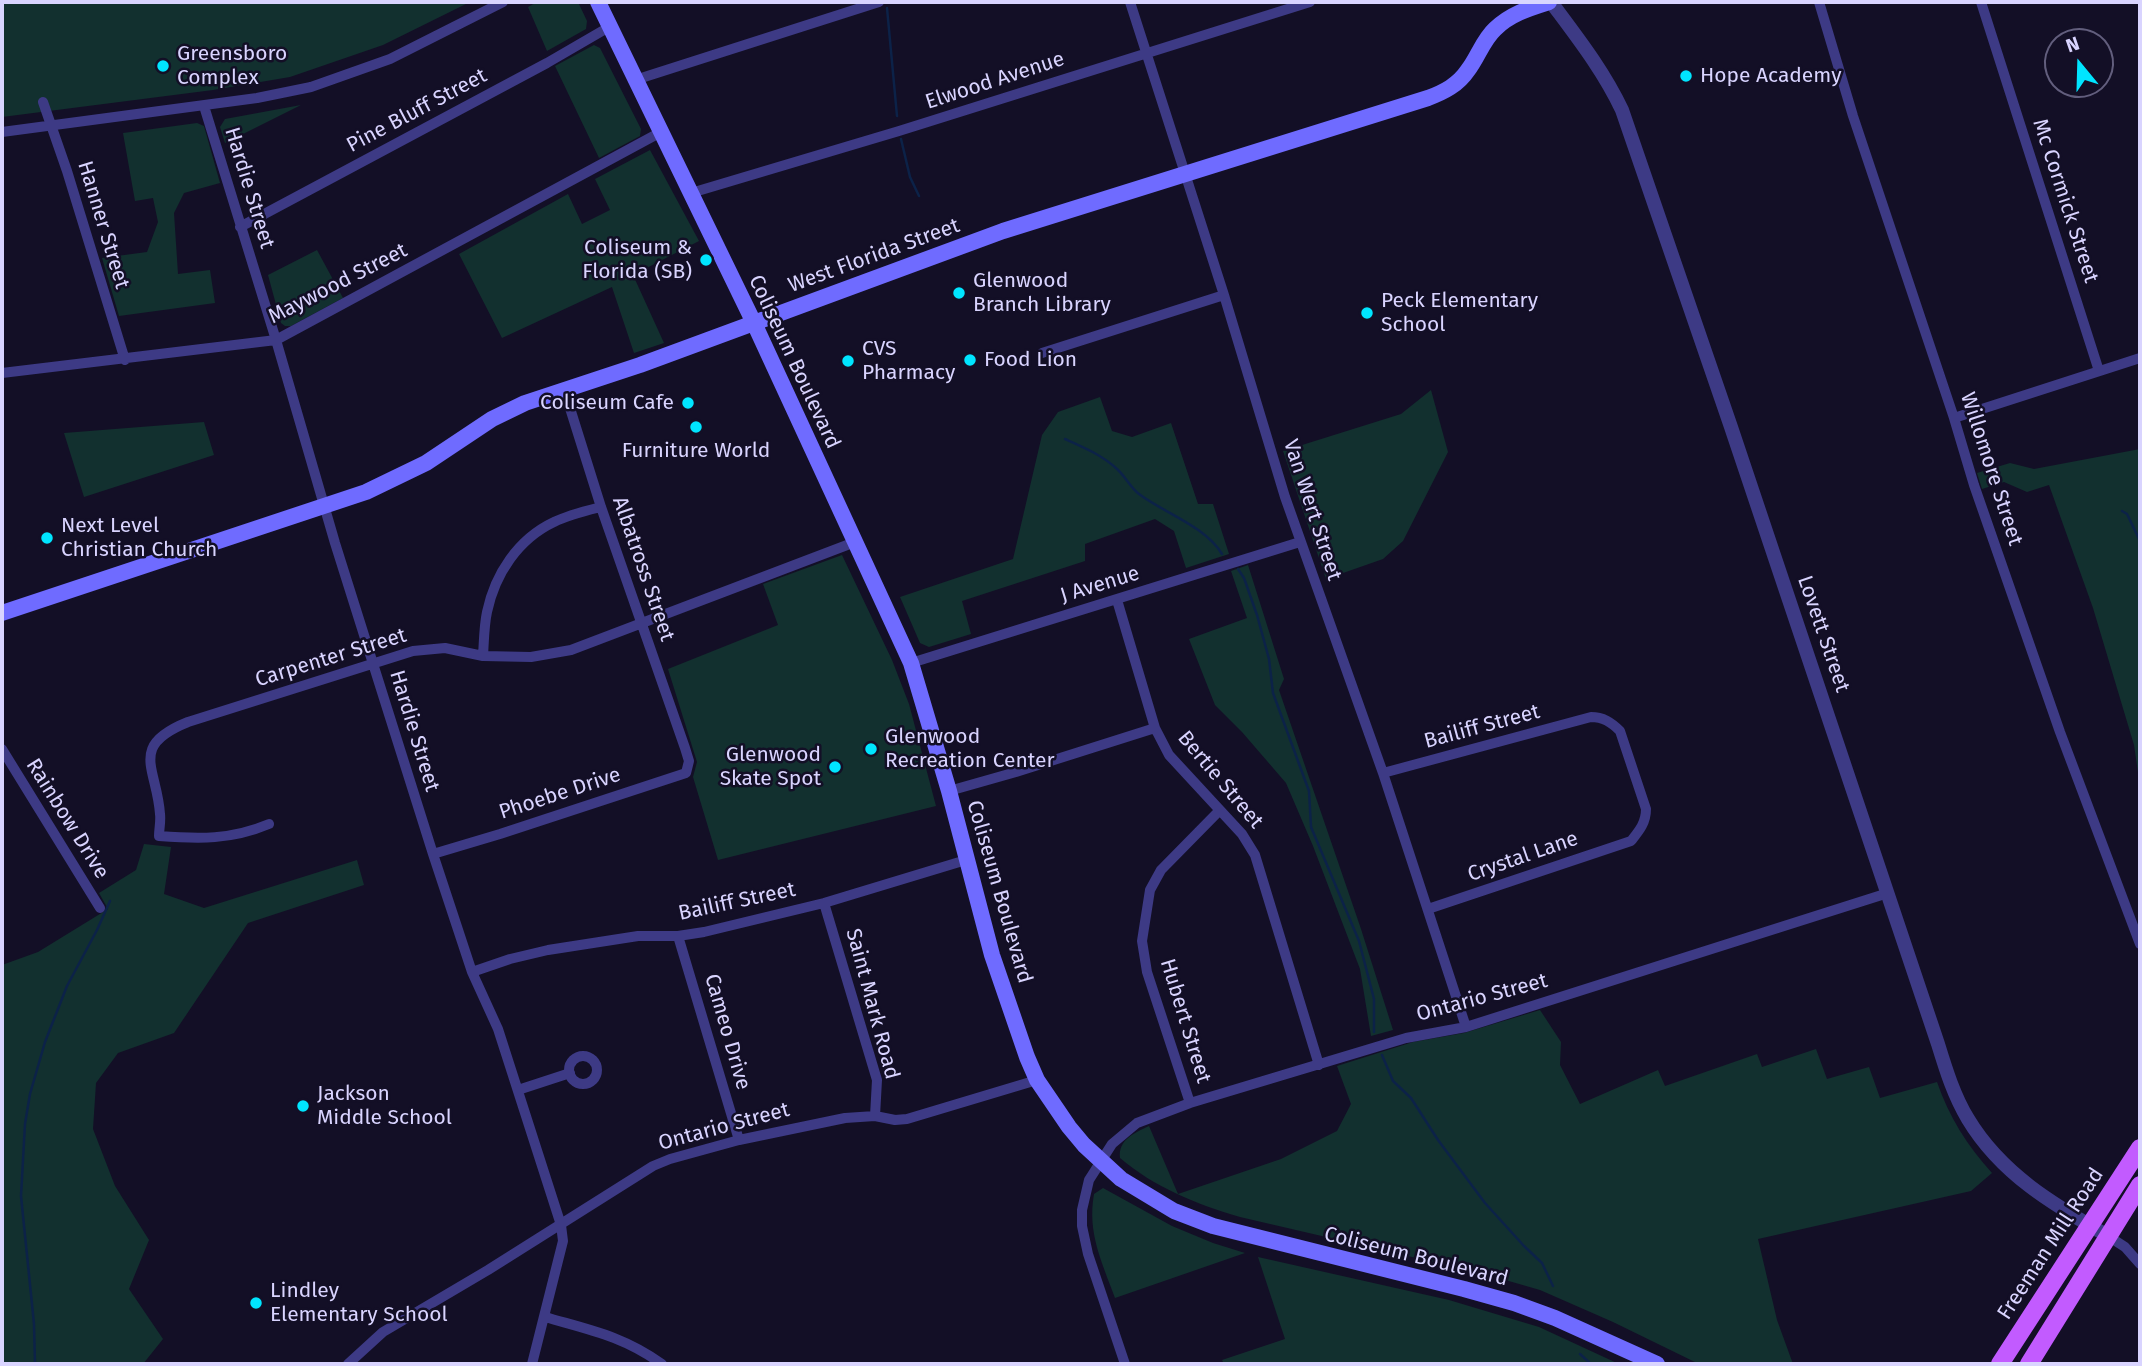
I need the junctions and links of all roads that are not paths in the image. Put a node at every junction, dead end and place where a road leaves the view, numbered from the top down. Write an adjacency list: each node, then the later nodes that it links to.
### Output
1 (503, 2): 13 (street)
2 (598, 2): 9 (main road, Coliseum Boulevard)
3 (879, 2): 11 (street)
4 (1130, 2): 10 (street, Van Wert Street)
5 (1310, 2): 10 (street, Elwood Avenue)
6 (1550, 2): 17 (main road, West Florida Street); 50 (street, Lovett Street)
7 (1819, 2): 29 (street, Willomore Street)
8 (1981, 2): 26 (street, Mc Cormick Street)
9 (609, 27): 11 (main road, Coliseum Boulevard); 19 (street, Pine Bluff Street)
10 (1145, 53): 17 (street, Van Wert Street); 18 (street, Elwood Avenue)
11 (635, 80): 16 (main road, Coliseum Boulevard)
12 (43, 103): 14 (street, Hanner Street)
13 (204, 106): 14 (street); 19 (street, Hardie Street)
14 (51, 125): 15 (street); 25 (street, Hanner Street)
15 (2, 131)
16 (661, 132): 18 (main road, Coliseum Boulevard); 22 (street, Maywood Street)
17 (1186, 174): 20 (street, Van Wert Street); 21 (main road, West Florida Street)
18 (691, 194): 21 (main road, Coliseum Boulevard)
19 (240, 227): 22 (street, Hardie Street)
20 (1224, 295): 23 (street); 33 (street, Van Wert Street)
21 (754, 323): 28 (main road, West Florida Street); 32 (main road, Coliseum Boulevard)
22 (276, 340): 25 (street, Maywood Street); 30 (street, Hardie Street)
23 (1041, 353)
24 (2140, 358): 26 (street)
25 (125, 360): 27 (street, Maywood Street)
26 (2099, 371): 29 (street)
27 (2, 373)
28 (564, 389): 30 (main road, West Florida Street); 31 (street, Albatross Street)
29 (1954, 418): 55 (street, Willomore Street)
30 (324, 507): 35 (main road, West Florida Street); 39 (street, Hardie Street)
31 (601, 507): 36 (street, Albatross Street); 37 (street)
32 (855, 542): 36 (street, Carpenter Street); 38 (main road, Coliseum Boulevard)
33 (1300, 542): 34 (street, J Avenue); 43 (street, Van Wert Street)
34 (1117, 600): 38 (street, J Avenue); 40 (street, Bertie Street)
35 (2, 613)
36 (640, 622): 37 (street, Carpenter Street); 42 (street, Albatross Street)
37 (483, 656): 39 (street, Carpenter Street)
38 (911, 663): 44 (main road, Coliseum Boulevard)
39 (373, 664): 46 (street, Carpenter Street); 48 (street, Hardie Street)
40 (1155, 728): 44 (street); 45 (street, Bertie Street)
41 (2, 749): 52 (street, Rainbow Drive)
42 (689, 761): 48 (street, Phoebe Drive)
43 (1383, 773): 47 (street, Bailiff Street); 53 (street, Van Wert Street)
44 (949, 791): 49 (main road, Coliseum Boulevard)
45 (1219, 811): 58 (street, Bertie Street); 62 (street, Hubert Street)
46 (269, 824)
47 (1631, 841): 53 (street, Crystal Lane)
48 (433, 854): 56 (street, Hardie Street)
49 (966, 860): 51 (street, Bailiff Street); 60 (main road, Coliseum Boulevard)
50 (1888, 893): 57 (street, Ontario Street); 69 (street, Lovett Street)
51 (824, 903): 54 (street, Bailiff Street); 63 (street, Saint Mark Road)
52 (100, 908)
53 (1428, 909): 57 (street, Van Wert Street)
54 (678, 936): 56 (street, Bailiff Street); 64 (street, Cameo Drive)
55 (2140, 944)
56 (472, 972): 61 (street, Hardie Street)
57 (1466, 1027): 58 (street, Ontario Street)
58 (1319, 1065): 62 (street, Ontario Street)
59 (570, 1073): 61 (street)
60 (1037, 1080): 63 (street, Ontario Street); 66 (main road, Coliseum Boulevard)
61 (518, 1090): 68 (street, Hardie Street)
62 (1190, 1103): 66 (street, Ontario Street)
63 (875, 1116): 64 (street, Ontario Street)
64 (738, 1140): 68 (street, Ontario Street)
65 (2140, 1147): 69 (main road, Freeman Mill Road)
66 (1100, 1161): 76 (street, Ontario Street); 77 (main road, Coliseum Boulevard)
67 (2140, 1185): 70 (main road, Freeman Mill Road)
68 (561, 1225): 72 (street, Hardie Street); 73 (street, Ontario Street)
69 (2090, 1226): 70 (street, Lovett Street); 78 (main road, Freeman Mill Road)
70 (2108, 1236): 71 (street); 79 (main road, Freeman Mill Road)
71 (2140, 1264)
72 (545, 1317): 74 (street, Hardie Street); 75 (street)
73 (348, 1364)
74 (532, 1364)
75 (662, 1364)
76 (1125, 1364)
77 (1657, 1364)
78 (2000, 1364)
79 (2029, 1364)

